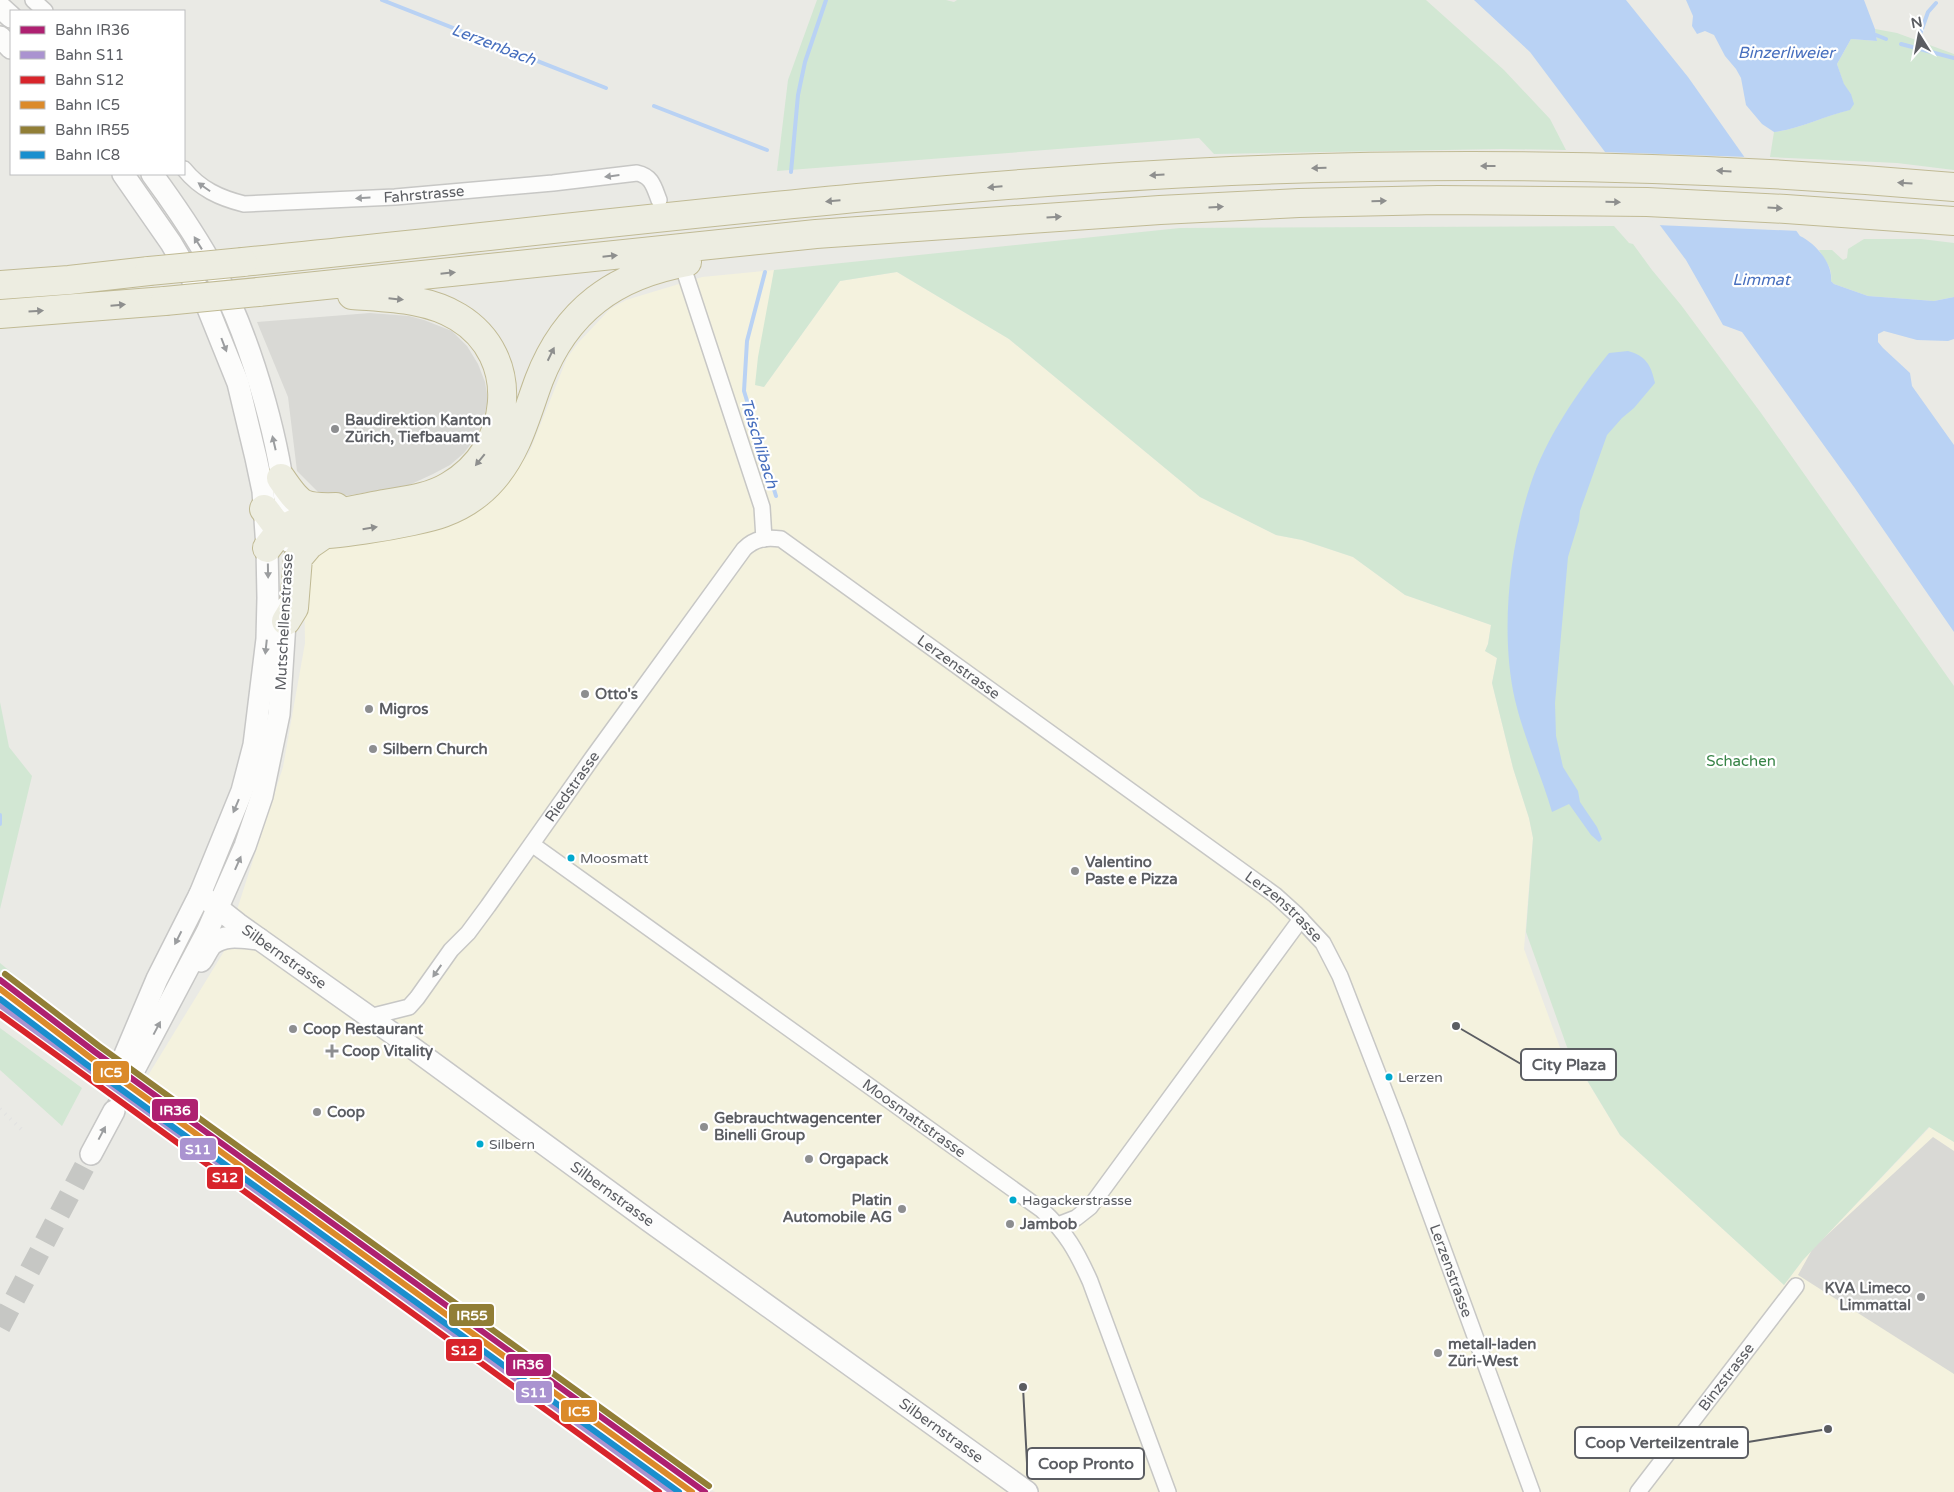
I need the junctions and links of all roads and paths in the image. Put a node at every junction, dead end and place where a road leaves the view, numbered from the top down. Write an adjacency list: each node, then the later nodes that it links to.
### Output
1 (33, 0): 3 (street)
2 (0, 7): 4 (main road)
3 (44, 10)
4 (10, 16)
5 (0, 37): 6 (main road)
6 (10, 47)
7 (185, 170): 11 (street, Fahrstrasse, one-way to 7)
8 (124, 175): 22 (main road, one-way to 22)
9 (153, 175): 20 (main road, Mutschellenstrasse, one-way to 9)
10 (1954, 187): 15 (highway, one-way to 15, bridge)
11 (659, 200)
12 (1954, 221): 13 (highway, one-way to 12)
13 (918, 228): 18 (highway, one-way to 13); 24 (highway, one-way to 13)
14 (0, 266): 15 (highway)
15 (146, 271): 17 (highway)
16 (685, 273): 25 (street)
17 (0, 285)
18 (295, 289): 19 (highway, one-way to 18, bridge); 21 (highway, one-way to 21)
19 (0, 314)
20 (281, 478): 21 (highway); 23 (main road, Mutschellenstrasse)
21 (385, 504): 23 (highway)
22 (264, 509): 23 (highway)
23 (281, 534): 24 (highway); 26 (main road, Mutschellenstrasse); 28 (main road, Mutschellenstrasse, one-way to 28)
24 (322, 536): 26 (highway)
25 (764, 538): 27 (street, Riedstrasse); 30 (street, Lerzenstrasse)
26 (286, 621): 29 (main road, Mutschellenstrasse, one-way to 26)
27 (532, 845): 33 (street, Riedstrasse, one-way to 33); 36 (street, Moosmattstrasse)
28 (200, 894): 29 (main road, Silbernstrasse); 32 (main road, Mutschellenstrasse, one-way to 32)
29 (218, 908): 31 (main road, Silbernstrasse); 32 (main road, Mutschellenstrasse)
30 (1301, 919): 36 (street); 40 (street, Lerzenstrasse)
31 (259, 939): 32 (main road); 33 (main road, Silbernstrasse)
32 (188, 970)
33 (369, 1017): 38 (main road, Silbernstrasse)
34 (107, 1108): 35 (main road)
35 (86, 1148)
36 (1058, 1225): 39 (street, Moosmattstrasse)
37 (1796, 1286): 41 (street, Binzstrasse)
38 (1027, 1492)
39 (1168, 1492)
40 (1532, 1492)
41 (1638, 1492)

